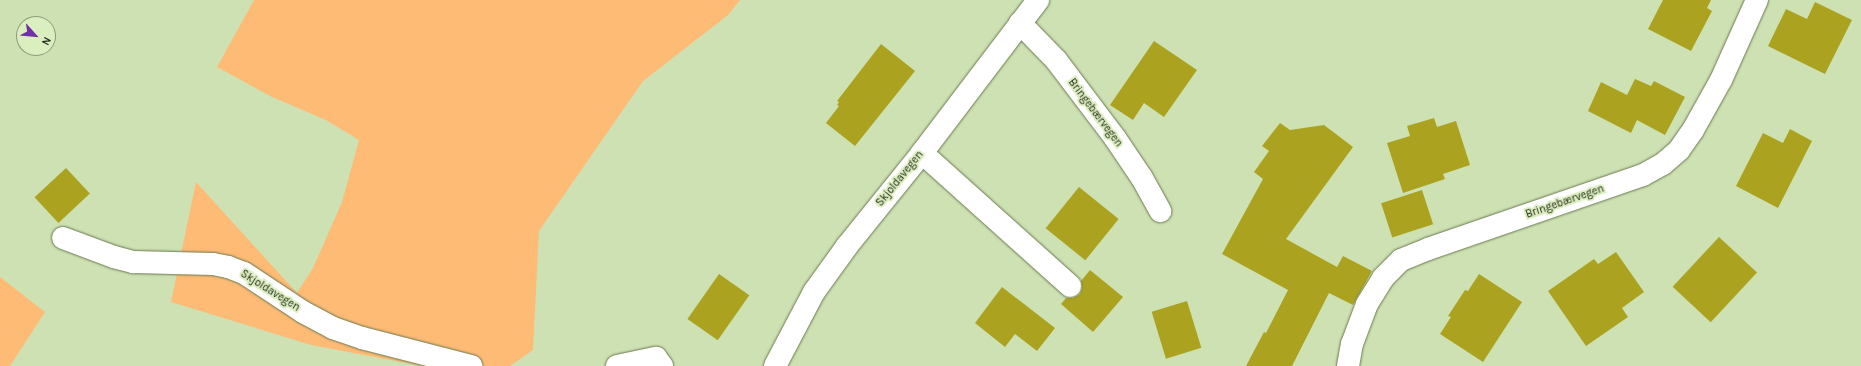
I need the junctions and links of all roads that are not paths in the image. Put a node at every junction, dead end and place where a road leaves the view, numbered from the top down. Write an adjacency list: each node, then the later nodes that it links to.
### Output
1 (1038, 0): 3 (street, Skjoldavegen)
2 (1757, 0): 12 (street, Bringebærvegen)
3 (1020, 23): 4 (street, Skjoldavegen); 5 (street, Bringebærvegen)
4 (922, 153): 7 (street); 11 (street, Skjoldavegen)
5 (1160, 211)
6 (63, 238): 9 (street, Skjoldavegen)
7 (1070, 286)
8 (659, 362): 10 (street)
9 (472, 366)
10 (617, 366)
11 (775, 366)
12 (1348, 366)

